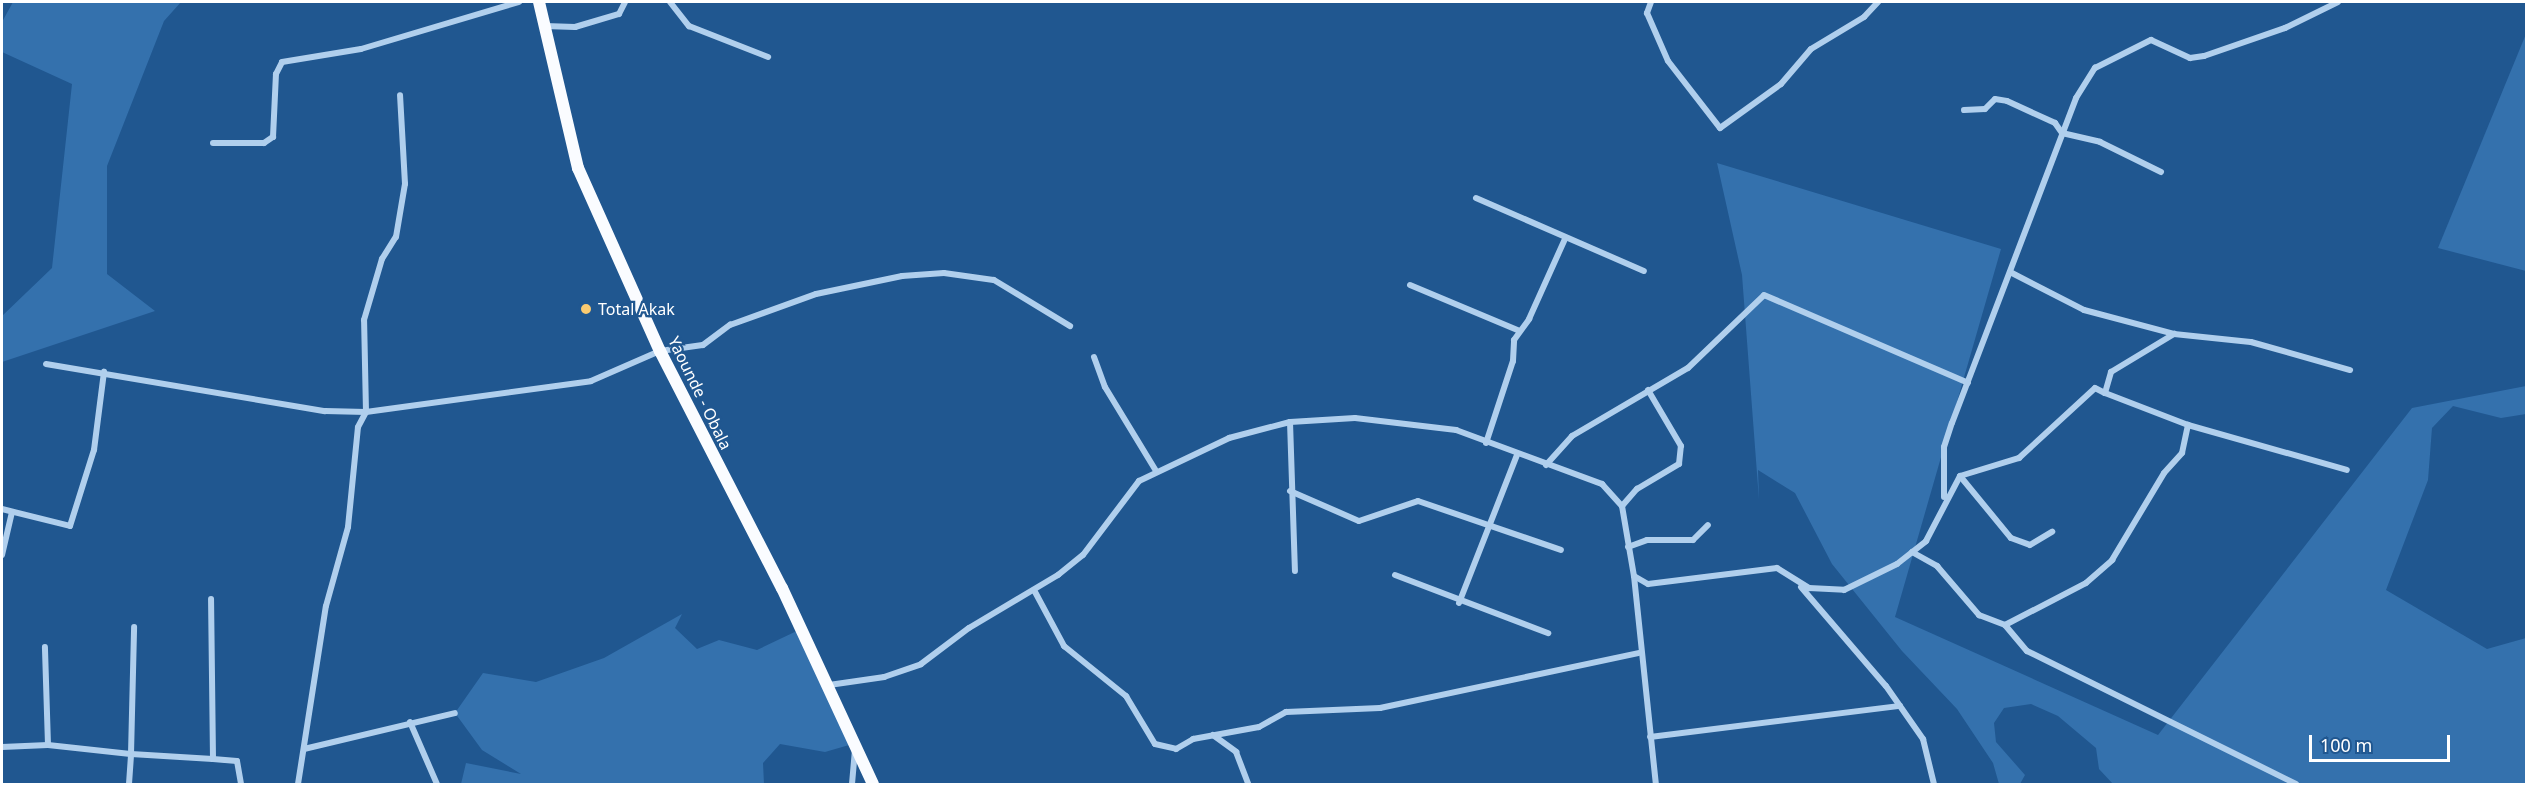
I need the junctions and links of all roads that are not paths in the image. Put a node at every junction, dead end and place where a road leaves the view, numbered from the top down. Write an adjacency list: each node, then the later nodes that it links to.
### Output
1 (519, 2): 13 (street)
2 (539, 2): 8 (highway, Yaounde - Obala)
3 (625, 2): 8 (street)
4 (670, 2): 9 (street)
5 (1651, 2): 6 (street)
6 (1878, 2)
7 (2338, 2): 12 (street)
8 (542, 26): 23 (highway, Yaounde - Obala)
9 (768, 57)
10 (400, 95): 31 (street)
11 (1964, 110): 12 (street)
12 (2062, 133): 14 (street); 18 (street)
13 (213, 143)
14 (2161, 172)
15 (1476, 198): 16 (street)
16 (1565, 239): 17 (street); 21 (street)
17 (1644, 271)
18 (2010, 272): 22 (street); 28 (street)
19 (1410, 285): 21 (street)
20 (1070, 326): 23 (street)
21 (1520, 331): 34 (street)
22 (2174, 334): 26 (street); 30 (street)
23 (660, 351): 31 (street); 64 (highway, Yaounde - Obala)
24 (1094, 357): 38 (street)
25 (46, 364): 27 (street)
26 (2350, 370)
27 (104, 372): 31 (street); 44 (street)
28 (1968, 383): 29 (street); 41 (street)
29 (1648, 390): 36 (street); 42 (street)
30 (2105, 393): 33 (street); 39 (street)
31 (366, 412): 73 (street)
32 (1290, 422): 34 (street); 38 (street); 40 (street)
33 (2188, 425): 37 (street); 59 (street)
34 (1486, 443): 35 (street)
35 (1517, 455): 36 (street); 46 (street)
36 (1546, 465): 42 (street)
37 (2347, 470)
38 (1156, 471): 56 (street)
39 (1960, 476): 41 (street); 47 (street)
40 (1290, 491): 46 (street); 52 (street)
41 (1944, 498): 50 (street)
42 (1622, 506): 48 (street)
43 (2, 509): 44 (street)
44 (12, 512): 51 (street)
45 (1708, 525): 48 (street)
46 (1491, 527): 49 (street); 58 (street)
47 (2052, 532)
48 (1628, 547): 54 (street)
49 (1561, 550)
50 (1912, 552): 55 (street); 59 (street)
51 (2, 555)
52 (1295, 571)
53 (1395, 575): 58 (street)
54 (1634, 576): 55 (street); 63 (street)
55 (1794, 581): 65 (street)
56 (1034, 590): 64 (street); 68 (street)
57 (211, 599): 75 (street)
58 (1459, 603): 61 (street)
59 (2005, 625): 85 (street)
60 (134, 627): 74 (street)
61 (1548, 633)
62 (45, 647): 70 (street)
63 (1638, 653): 68 (street); 69 (street)
64 (829, 685): 71 (highway, Yaounde - Obala)
65 (1900, 706): 69 (street); 84 (street)
66 (455, 713): 67 (street)
67 (410, 722): 73 (street); 79 (street)
68 (1213, 735): 82 (street)
69 (1650, 737): 83 (street)
70 (48, 745): 72 (street); 74 (street)
71 (855, 746): 80 (street); 81 (highway, Yaounde - Obala)
72 (2, 747)
73 (304, 749): 78 (street)
74 (131, 754): 75 (street); 76 (street)
75 (213, 759): 77 (street)
76 (129, 784)
77 (241, 784)
78 (298, 784)
79 (437, 784)
80 (852, 784)
81 (873, 784)
82 (1248, 784)
83 (1656, 784)
84 (1934, 784)
85 (2296, 784)

